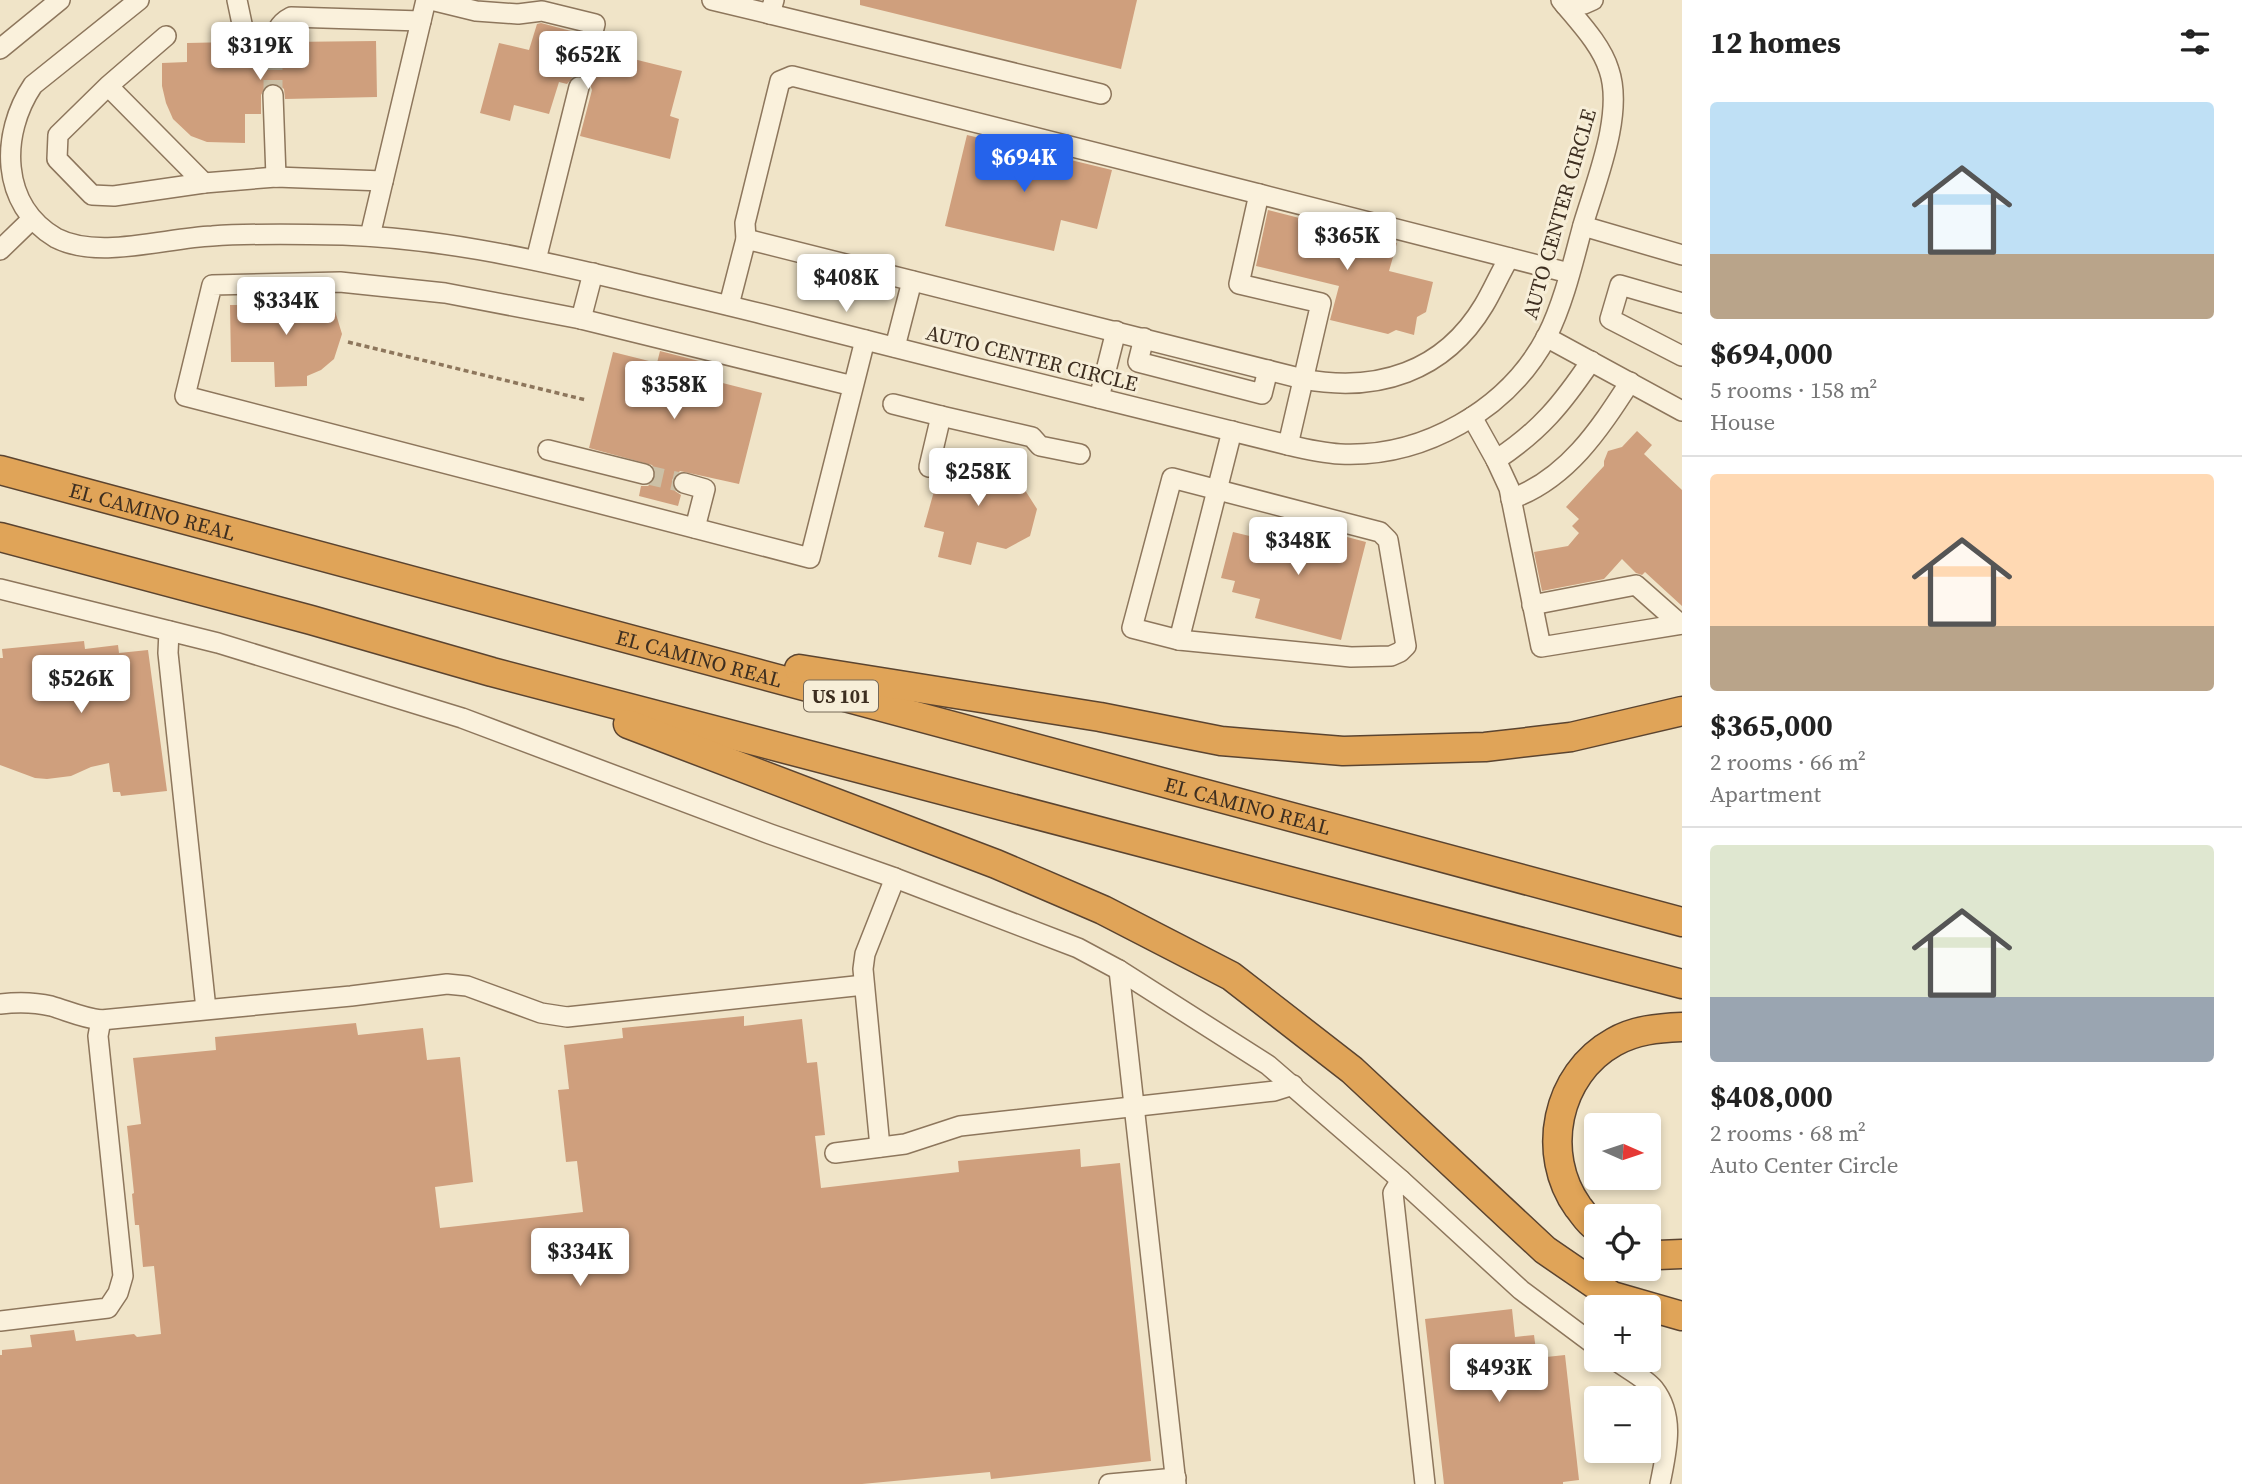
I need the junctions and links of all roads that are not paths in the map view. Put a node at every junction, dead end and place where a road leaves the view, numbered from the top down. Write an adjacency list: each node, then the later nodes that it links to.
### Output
1 (60, 0): 13 (street)
2 (237, 0): 11 (street)
3 (428, 0): 9 (street); 12 (street)
4 (712, 0): 8 (street)
5 (1592, 0): 6 (street, AUTO CENTER CIRCLE)
6 (1564, 2): 25 (street, AUTO CENTER CIRCLE)
7 (127, 4): 19 (street, AUTO CENTER CIRCLE)
8 (772, 7): 17 (street)
9 (421, 21): 14 (street); 21 (street)
10 (166, 36): 15 (street)
11 (245, 38)
12 (589, 48)
13 (0, 49)
14 (273, 51)
15 (108, 86): 22 (street); 22 (street)
16 (579, 87): 31 (street)
17 (1101, 94)
18 (273, 95): 20 (street)
19 (2, 143): 24 (street, AUTO CENTER CIRCLE)
20 (276, 177): 21 (street); 22 (street)
21 (383, 181): 26 (street)
22 (204, 183)
23 (1259, 194): 27 (street); 30 (street); 44 (street)
24 (31, 220): 26 (street, AUTO CENTER CIRCLE); 28 (street)
25 (1583, 226): 29 (street); 33 (street, AUTO CENTER CIRCLE)
26 (370, 236): 31 (street, AUTO CENTER CIRCLE)
27 (746, 239): 34 (street); 36 (street)
28 (0, 250)
29 (1682, 255)
30 (1509, 258): 33 (street); 44 (street)
31 (536, 260): 32 (street, AUTO CENTER CIRCLE)
32 (593, 273): 36 (street, AUTO CENTER CIRCLE); 37 (street)
33 (1569, 273): 39 (street, AUTO CENTER CIRCLE)
34 (912, 281): 38 (street); 41 (street)
35 (1682, 303): 42 (street)
36 (729, 305): 40 (street, AUTO CENTER CIRCLE)
37 (581, 319): 46 (street); 63 (street)
38 (1115, 331): 44 (street); 47 (street)
39 (1546, 337): 43 (street); 51 (street, AUTO CENTER CIRCLE)
40 (864, 340): 41 (street, AUTO CENTER CIRCLE); 46 (street)
41 (895, 347): 47 (street, AUTO CENTER CIRCLE)
42 (1682, 356)
43 (1591, 361): 45 (street); 56 (street)
44 (1303, 379): 53 (street)
45 (1630, 382): 49 (street); 62 (street)
46 (853, 386): 63 (street)
47 (1099, 398): 52 (street, AUTO CENTER CIRCLE)
48 (893, 404): 50 (street)
49 (1682, 411)
50 (941, 416): 55 (street); 57 (street)
51 (1472, 417): 53 (street, AUTO CENTER CIRCLE); 56 (street)
52 (1231, 431): 53 (street, AUTO CENTER CIRCLE); 61 (street)
53 (1287, 445)
54 (548, 450): 59 (street)
55 (1080, 454)
56 (1496, 460): 62 (street)
57 (929, 467)
58 (0, 470): 70 (highway, EL CAMINO REAL / US 101)
59 (644, 474)
60 (684, 483): 63 (street)
61 (1217, 490): 69 (street); 69 (street); 69 (street)
62 (1511, 499): 66 (street)
63 (695, 528)
64 (0, 537): 71 (highway)
65 (0, 589): 68 (street)
66 (1532, 605): 67 (street); 67 (street)
67 (1681, 624)
68 (169, 631): 73 (street); 79 (street)
69 (1179, 640)
70 (649, 645): 72 (highway); 74 (highway, EL CAMINO REAL / US 101)
71 (492, 672): 76 (highway); 90 (highway)
72 (1682, 711)
73 (895, 878): 75 (street); 77 (street)
74 (1682, 922)
75 (1119, 970): 82 (street); 83 (street)
76 (1682, 984)
77 (864, 985): 79 (street); 84 (street)
78 (0, 1004): 80 (street)
79 (206, 1009): 80 (street)
80 (100, 1020): 91 (street)
81 (1682, 1027): 87 (highway)
82 (1293, 1085): 83 (street); 86 (street)
83 (1135, 1108): 84 (street); 94 (street)
84 (880, 1147): 85 (street)
85 (835, 1153)
86 (1401, 1180): 92 (street); 96 (street)
87 (1584, 1215)
88 (1682, 1254): 89 (highway)
89 (1661, 1255)
90 (1682, 1316)
91 (0, 1321)
92 (1584, 1337)
93 (1631, 1372): 97 (street)
94 (1176, 1481): 95 (street)
95 (1109, 1484)
96 (1424, 1484)
97 (1660, 1484)

